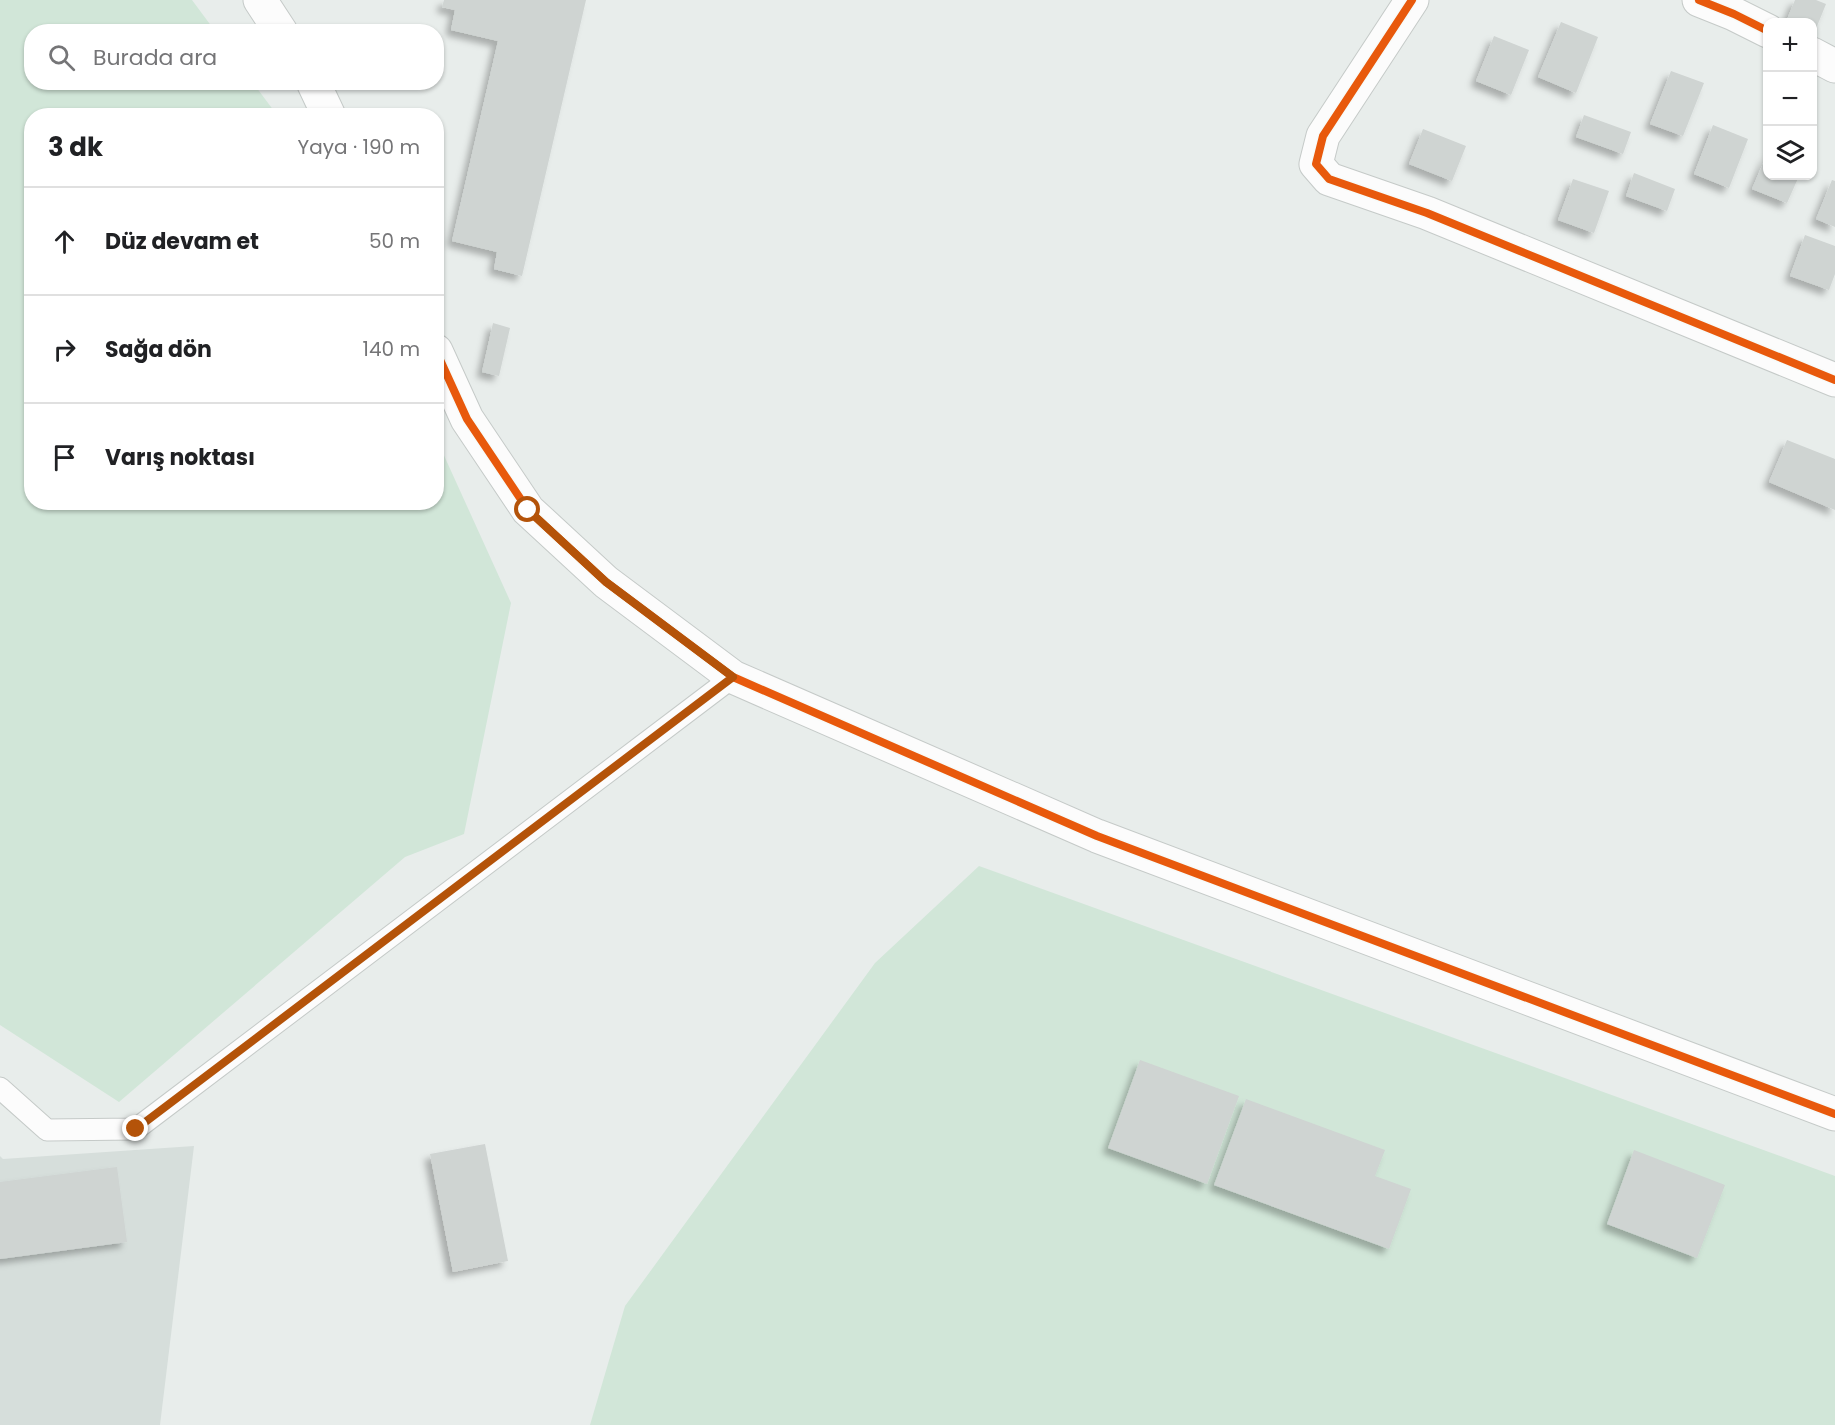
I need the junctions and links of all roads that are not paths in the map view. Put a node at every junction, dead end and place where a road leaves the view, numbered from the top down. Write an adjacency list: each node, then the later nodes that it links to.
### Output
1 (260, 0): 4 (street)
2 (1412, 0): 11 (street)
3 (1699, 0): 5 (street)
4 (276, 24)
5 (1763, 29)
6 (1817, 57): 7 (street)
7 (1835, 66)
8 (318, 90): 9 (street)
9 (325, 108)
10 (444, 369): 12 (street)
11 (1835, 380)
12 (733, 677): 13 (lane); 14 (street)
13 (0, 1088)
14 (1835, 1114)

